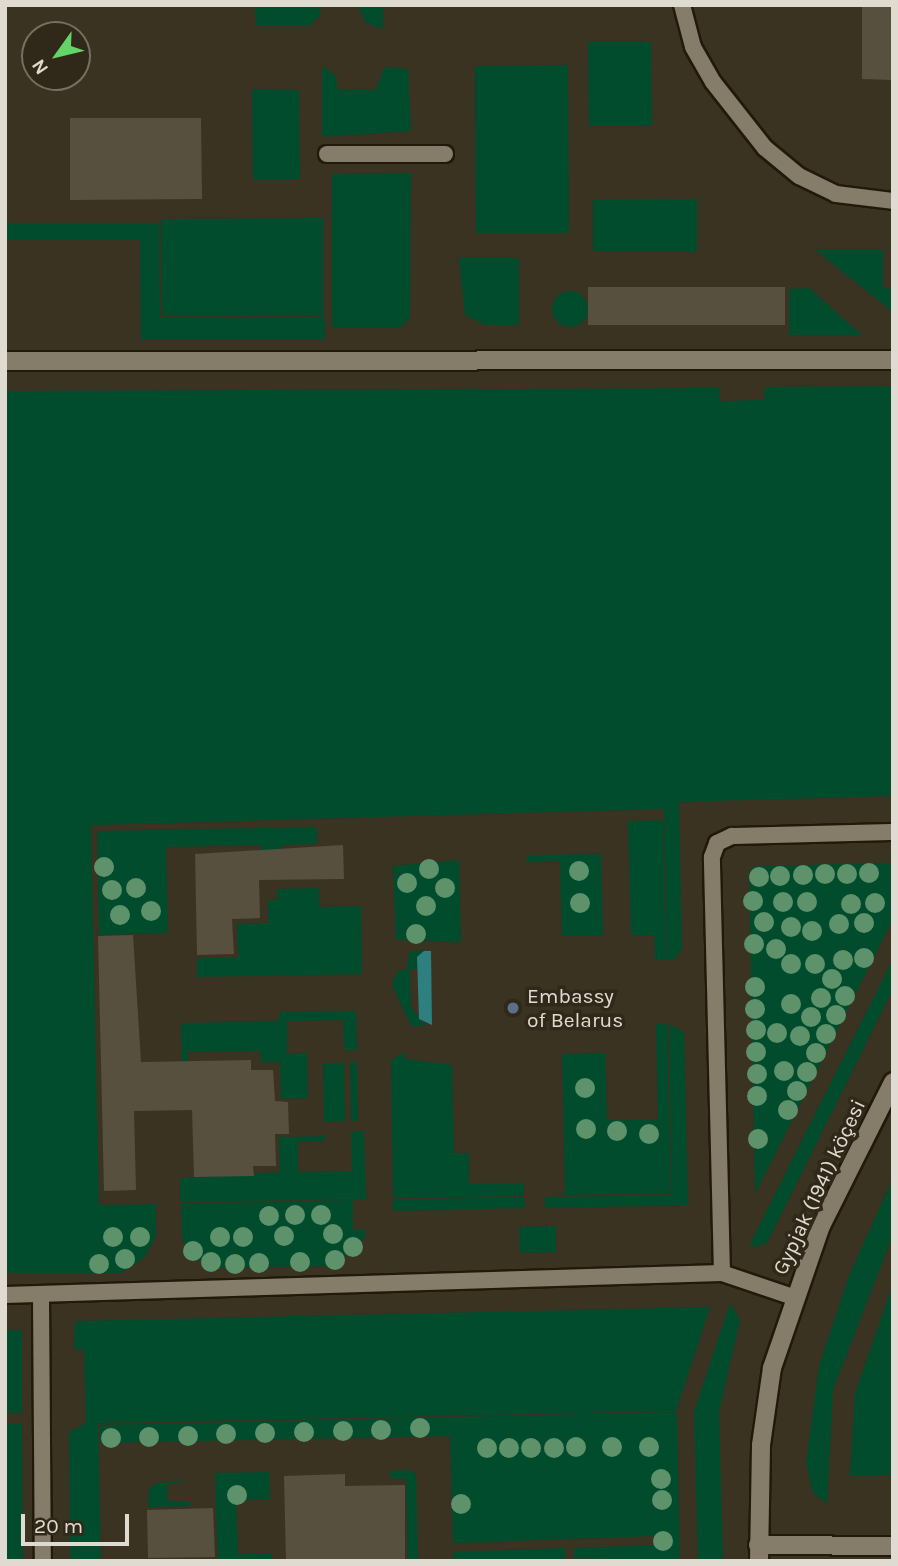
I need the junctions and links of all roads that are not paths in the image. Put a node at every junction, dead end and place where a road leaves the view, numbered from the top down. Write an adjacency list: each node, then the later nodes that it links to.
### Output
1 (682, 5): 4 (lane)
2 (327, 154): 3 (lane)
3 (444, 154)
4 (893, 201)
5 (893, 360): 6 (street)
6 (5, 361)
7 (893, 832): 9 (lane)
8 (893, 1082): 12 (street, Gypjak (1941) köçesi)
9 (722, 1273): 11 (lane); 12 (lane)
10 (5, 1295): 11 (lane)
11 (41, 1297): 15 (lane)
12 (793, 1297): 14 (street, Gypjak (1941) köçesi)
13 (893, 1546): 14 (street)
14 (759, 1553)
15 (43, 1561)

